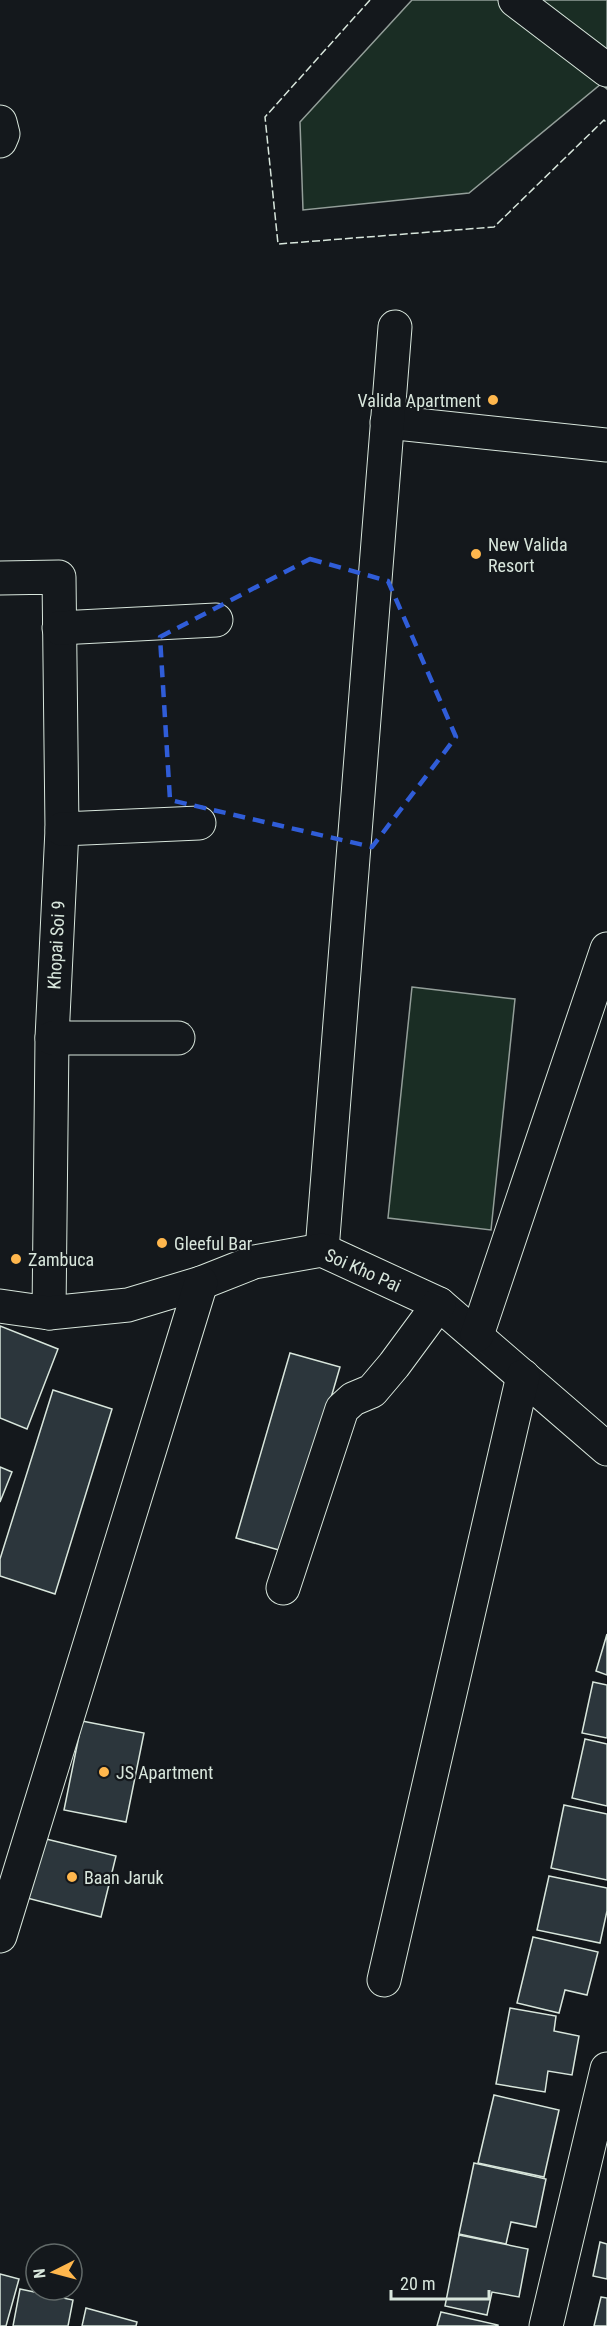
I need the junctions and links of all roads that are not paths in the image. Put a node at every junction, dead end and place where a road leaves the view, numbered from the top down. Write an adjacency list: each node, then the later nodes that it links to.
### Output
1 (515, 0): 2 (street)
2 (607, 70)
3 (0, 122): 4 (street)
4 (0, 141)
5 (395, 327): 6 (street)
6 (387, 422): 7 (street); 16 (street)
7 (607, 445)
8 (0, 578): 10 (street, Khopai Soi 9)
9 (216, 620): 10 (street)
10 (59, 628): 12 (street, Khopai Soi 9)
11 (199, 823): 12 (street)
12 (62, 829): 14 (street, Khopai Soi 9)
13 (607, 949): 21 (street)
14 (52, 1038): 15 (street); 20 (street, Khopai Soi 9)
15 (178, 1038)
16 (322, 1250): 17 (street, Soi Kho Pai); 18 (street, Soi Kho Pai)
17 (201, 1283): 20 (street, Soi Kho Pai); 25 (street)
18 (440, 1304): 21 (street, Soi Kho Pai); 24 (street)
19 (0, 1305): 20 (street, Soi Kho Pai)
20 (49, 1313)
21 (477, 1335): 22 (street, Soi Kho Pai)
22 (523, 1376): 23 (street, Soi Kho Pai); 26 (street)
23 (607, 1449)
24 (283, 1588)
25 (0, 1936)
26 (384, 1980)
27 (607, 2069): 28 (street)
28 (546, 2326)

